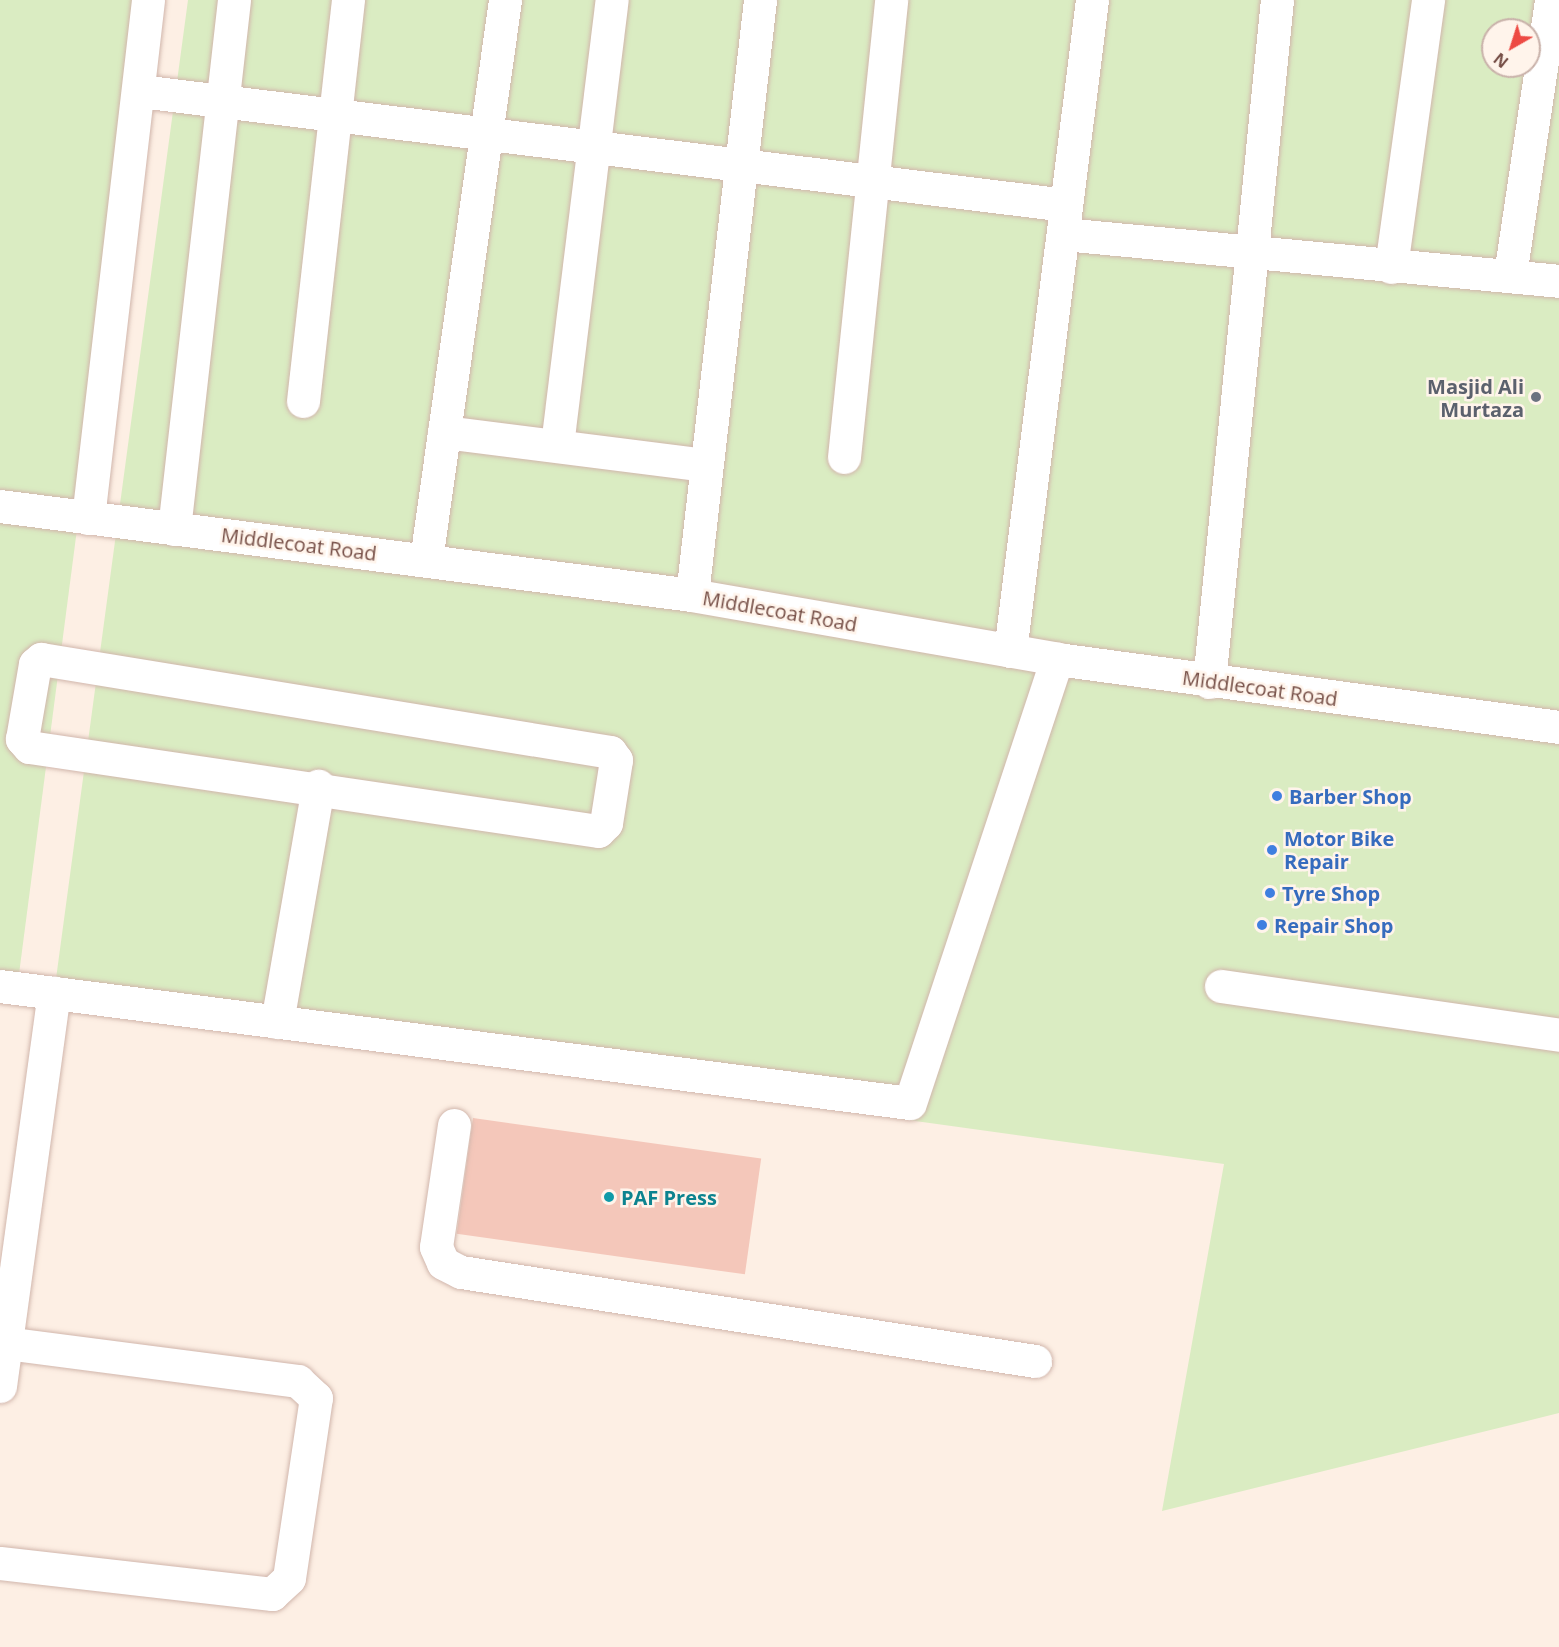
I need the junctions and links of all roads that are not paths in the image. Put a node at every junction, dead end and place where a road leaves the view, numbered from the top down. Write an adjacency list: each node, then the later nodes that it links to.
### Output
1 (148, 0): 12 (street)
2 (234, 0): 13 (street)
3 (348, 0): 14 (street)
4 (506, 0): 15 (street)
5 (612, 0): 16 (street)
6 (760, 0): 17 (street)
7 (891, 0): 18 (street)
8 (1092, 0): 19 (street)
9 (1277, 0): 20 (street)
10 (1428, 0): 21 (street)
11 (1551, 0): 22 (street)
12 (140, 92): 13 (street); 30 (street)
13 (222, 103): 14 (street); 31 (street)
14 (334, 118): 15 (street); 24 (street)
15 (486, 136): 16 (street); 25 (street)
16 (596, 149): 17 (street); 26 (street)
17 (743, 166): 18 (street); 28 (street)
18 (874, 182): 19 (street); 27 (street)
19 (1065, 219): 20 (street); 34 (street)
20 (1251, 256): 21 (street); 36 (street)
21 (1391, 267): 22 (street)
22 (1510, 274): 23 (street)
23 (1559, 281)
24 (303, 401)
25 (444, 432): 26 (street); 32 (street)
26 (557, 445): 28 (street)
27 (844, 457)
28 (706, 465): 33 (street)
29 (0, 506): 30 (street, Middlecoat Road)
30 (88, 518): 31 (street, Middlecoat Road)
31 (174, 529): 32 (street, Middlecoat Road)
32 (426, 560): 33 (street, Middlecoat Road)
33 (692, 596): 34 (street, Middlecoat Road)
34 (1010, 651): 35 (street, Middlecoat Road)
35 (1057, 659): 36 (street, Middlecoat Road); 42 (street)
36 (1209, 682): 37 (street, Middlecoat Road)
37 (1559, 727)
38 (318, 786): 38 (street); 42 (street)
39 (0, 986): 41 (street)
40 (1221, 986): 43 (street)
41 (54, 993): 42 (street); 45 (street)
42 (277, 1022)
43 (1559, 1035)
44 (454, 1125): 46 (street)
45 (6, 1343): 47 (street); 48 (street)
46 (1035, 1361)
47 (0, 1386)
48 (0, 1563)

